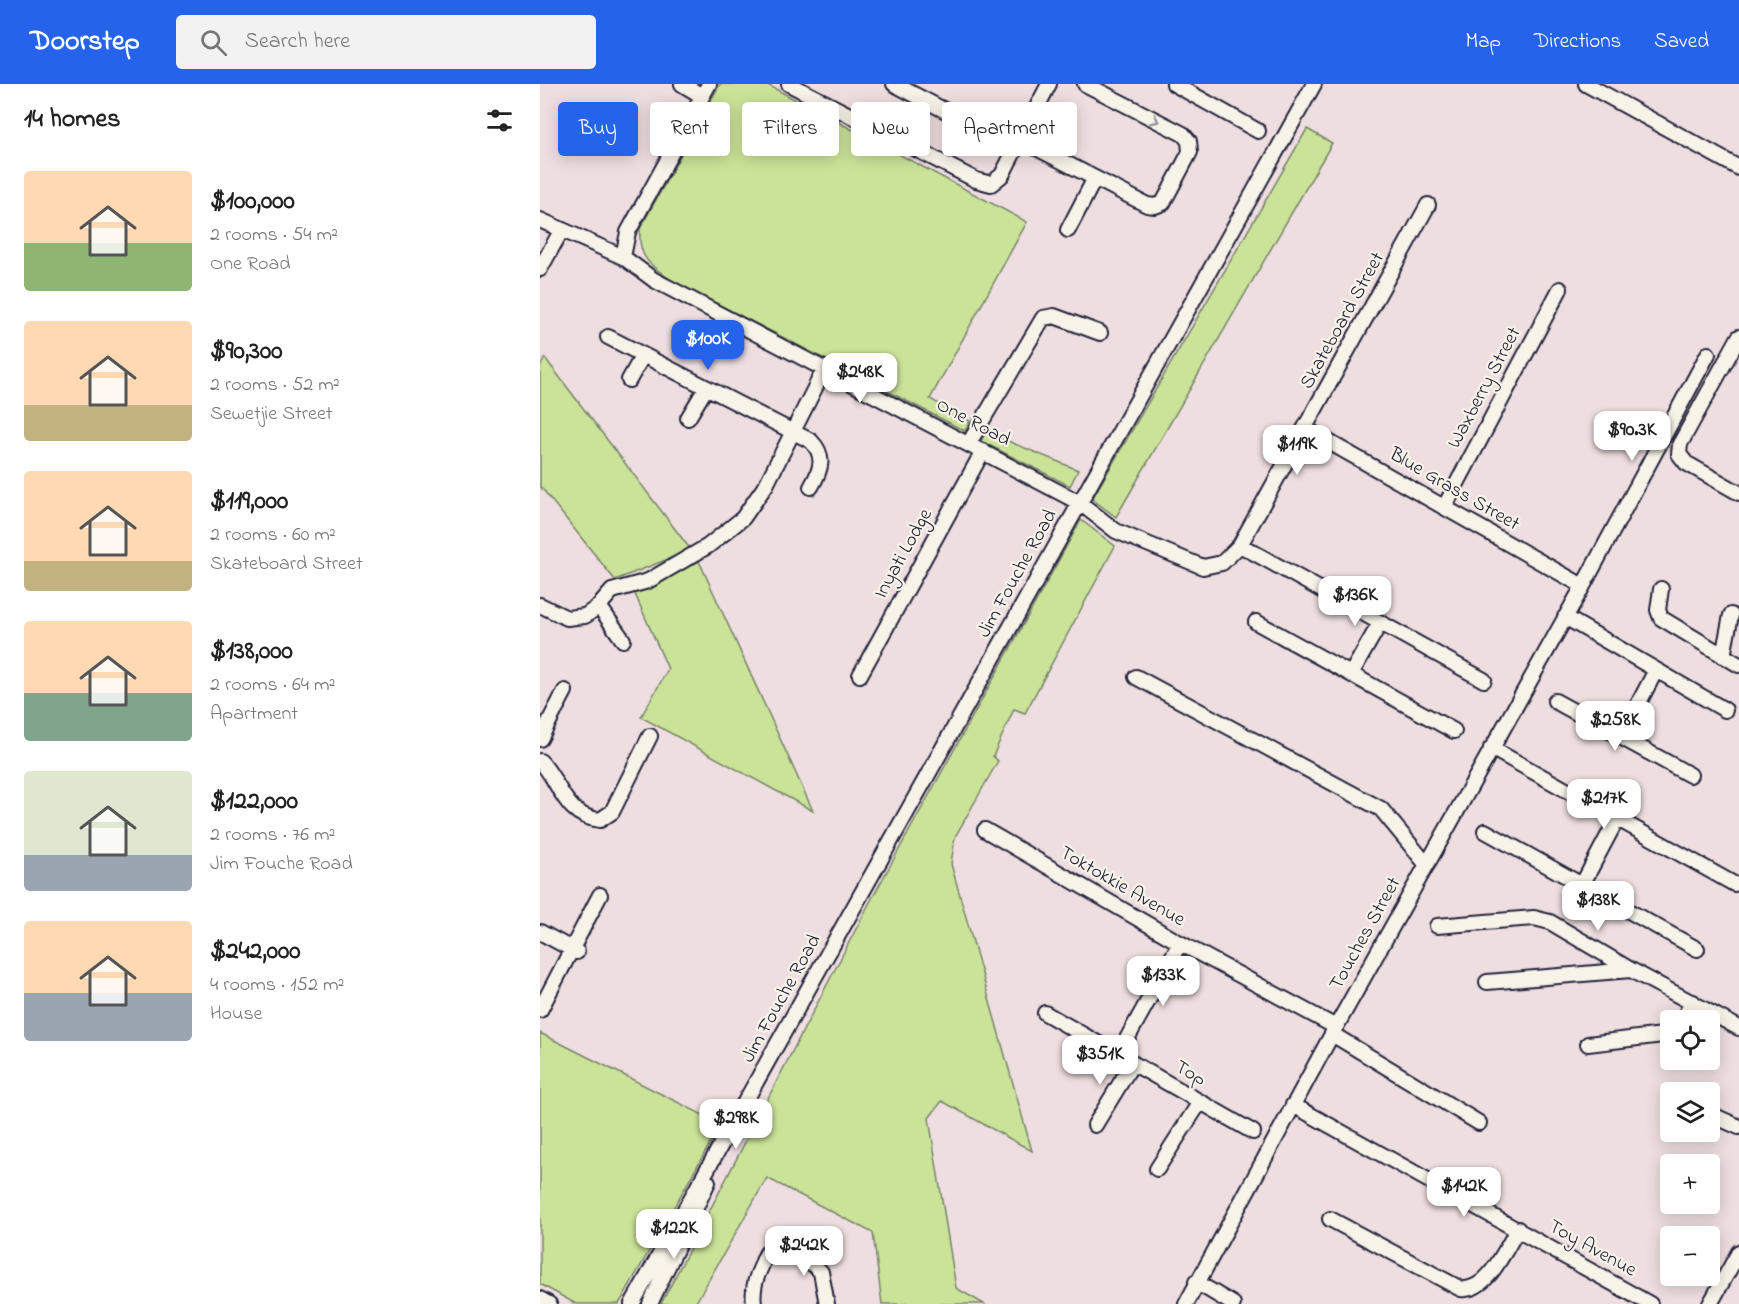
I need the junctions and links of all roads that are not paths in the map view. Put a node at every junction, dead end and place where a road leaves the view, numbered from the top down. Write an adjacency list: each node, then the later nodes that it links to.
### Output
1 (682, 84): 9 (street)
2 (789, 84): 13 (street)
3 (894, 84): 11 (street)
4 (1049, 84): 10 (street)
5 (1085, 84): 16 (street, one-way to 16)
6 (1174, 84): 12 (street)
7 (1314, 84): 39 (street, Jim Fouche Road)
8 (1586, 84): 15 (street)
9 (705, 90): 21 (street)
10 (1040, 102)
11 (942, 109)
12 (1258, 131)
13 (1013, 156)
14 (1053, 156): 16 (street)
15 (1739, 168)
16 (1095, 178): 19 (street)
17 (1428, 205): 33 (street, Skateboard Street)
18 (540, 220): 20 (street, One Road)
19 (1068, 230)
20 (561, 231): 21 (street, One Road); 22 (street)
21 (623, 257): 29 (street, One Road)
22 (540, 269)
23 (1560, 289): 40 (street, Waxberry Street)
24 (1100, 333): 35 (street)
25 (608, 337): 28 (street)
26 (1739, 337): 38 (street)
27 (1708, 354): 42 (street, Touches Street)
28 (643, 355): 30 (street); 31 (street)
29 (825, 368): 34 (street); 35 (street, One Road)
30 (629, 380)
31 (706, 388): 32 (street); 34 (street)
32 (687, 418)
33 (1306, 429): 40 (street, Blue Grass Street); 41 (street, Skateboard Street)
34 (793, 433): 37 (street); 45 (street)
35 (969, 443): 36 (street, One Road)
36 (983, 451): 39 (street, One Road); 55 (street, Inyati Lodge)
37 (811, 487)
38 (1739, 493)
39 (1080, 503): 41 (street, Skateboard Street); 92 (street, Jim Fouche Road)
40 (1445, 506): 42 (street, Blue Grass Street)
41 (1240, 545): 49 (street)
42 (1583, 586): 47 (street, Touches Street)
43 (1661, 589): 51 (street)
44 (540, 605): 45 (street)
45 (599, 606): 50 (street)
46 (1731, 615): 51 (street)
47 (1565, 617): 53 (street); 65 (street, Touches Street)
48 (1256, 622): 54 (street)
49 (1380, 622): 54 (street); 57 (street)
50 (623, 640)
51 (1729, 648): 52 (street)
52 (1739, 665)
53 (1656, 670): 60 (street); 63 (street)
54 (1351, 674): 61 (street)
55 (860, 675)
56 (1136, 677): 71 (street)
57 (1484, 680)
58 (565, 691): 64 (street)
59 (1555, 701): 63 (street)
60 (1725, 710)
61 (1454, 731)
62 (650, 736): 66 (street)
63 (1621, 737): 67 (street)
64 (540, 739)
65 (1491, 748): 68 (street); 71 (street, Touches Street)
66 (540, 761)
67 (1690, 774)
68 (1617, 819): 72 (street); 73 (street)
69 (986, 830): 77 (street, Toktokkie Avenue)
70 (1485, 831): 73 (street)
71 (1427, 864): 87 (street, Touches Street)
72 (1734, 884)
73 (1582, 885): 78 (street)
74 (600, 895): 79 (street)
75 (1437, 926): 80 (street)
76 (540, 932): 79 (street)
77 (1180, 943): 87 (street, Toktokkie Avenue); 90 (street)
78 (1697, 949)
79 (575, 951): 83 (street)
80 (1631, 970): 81 (street); 82 (street)
81 (1487, 982)
82 (1693, 1002): 84 (street); 86 (street)
83 (540, 1010)
84 (1688, 1010)
85 (1045, 1013): 90 (street, Top)
86 (1739, 1028)
87 (1334, 1030): 94 (street, Touches Street); 96 (street, Toktokkie Avenue)
88 (1660, 1035): 89 (street)
89 (1588, 1044)
90 (1118, 1055): 91 (street, Top)
91 (1132, 1064): 93 (street, Top); 97 (street)
92 (756, 1083): 107 (street, Jim Fouche Road); 108 (street, Jim Fouche Road)
93 (1200, 1102): 99 (street, Top); 100 (street)
94 (1293, 1106): 102 (street, Toy Avenue); 104 (street, Touches Street)
95 (1720, 1118): 98 (street)
96 (1479, 1123)
97 (1095, 1125)
98 (1739, 1127)
99 (1253, 1132)
100 (1157, 1168)
101 (1330, 1219): 102 (street)
102 (1518, 1229): 113 (street, Toy Avenue)
103 (1739, 1252): 114 (street)
104 (1196, 1282): 111 (street, Touches Street); 112 (street)
105 (540, 1299): 106 (street)
106 (549, 1304)
107 (632, 1304)
108 (650, 1304)
109 (754, 1304): 110 (street)
110 (827, 1304)
111 (1186, 1304)
112 (1233, 1304)
113 (1650, 1304)
114 (1710, 1304)

